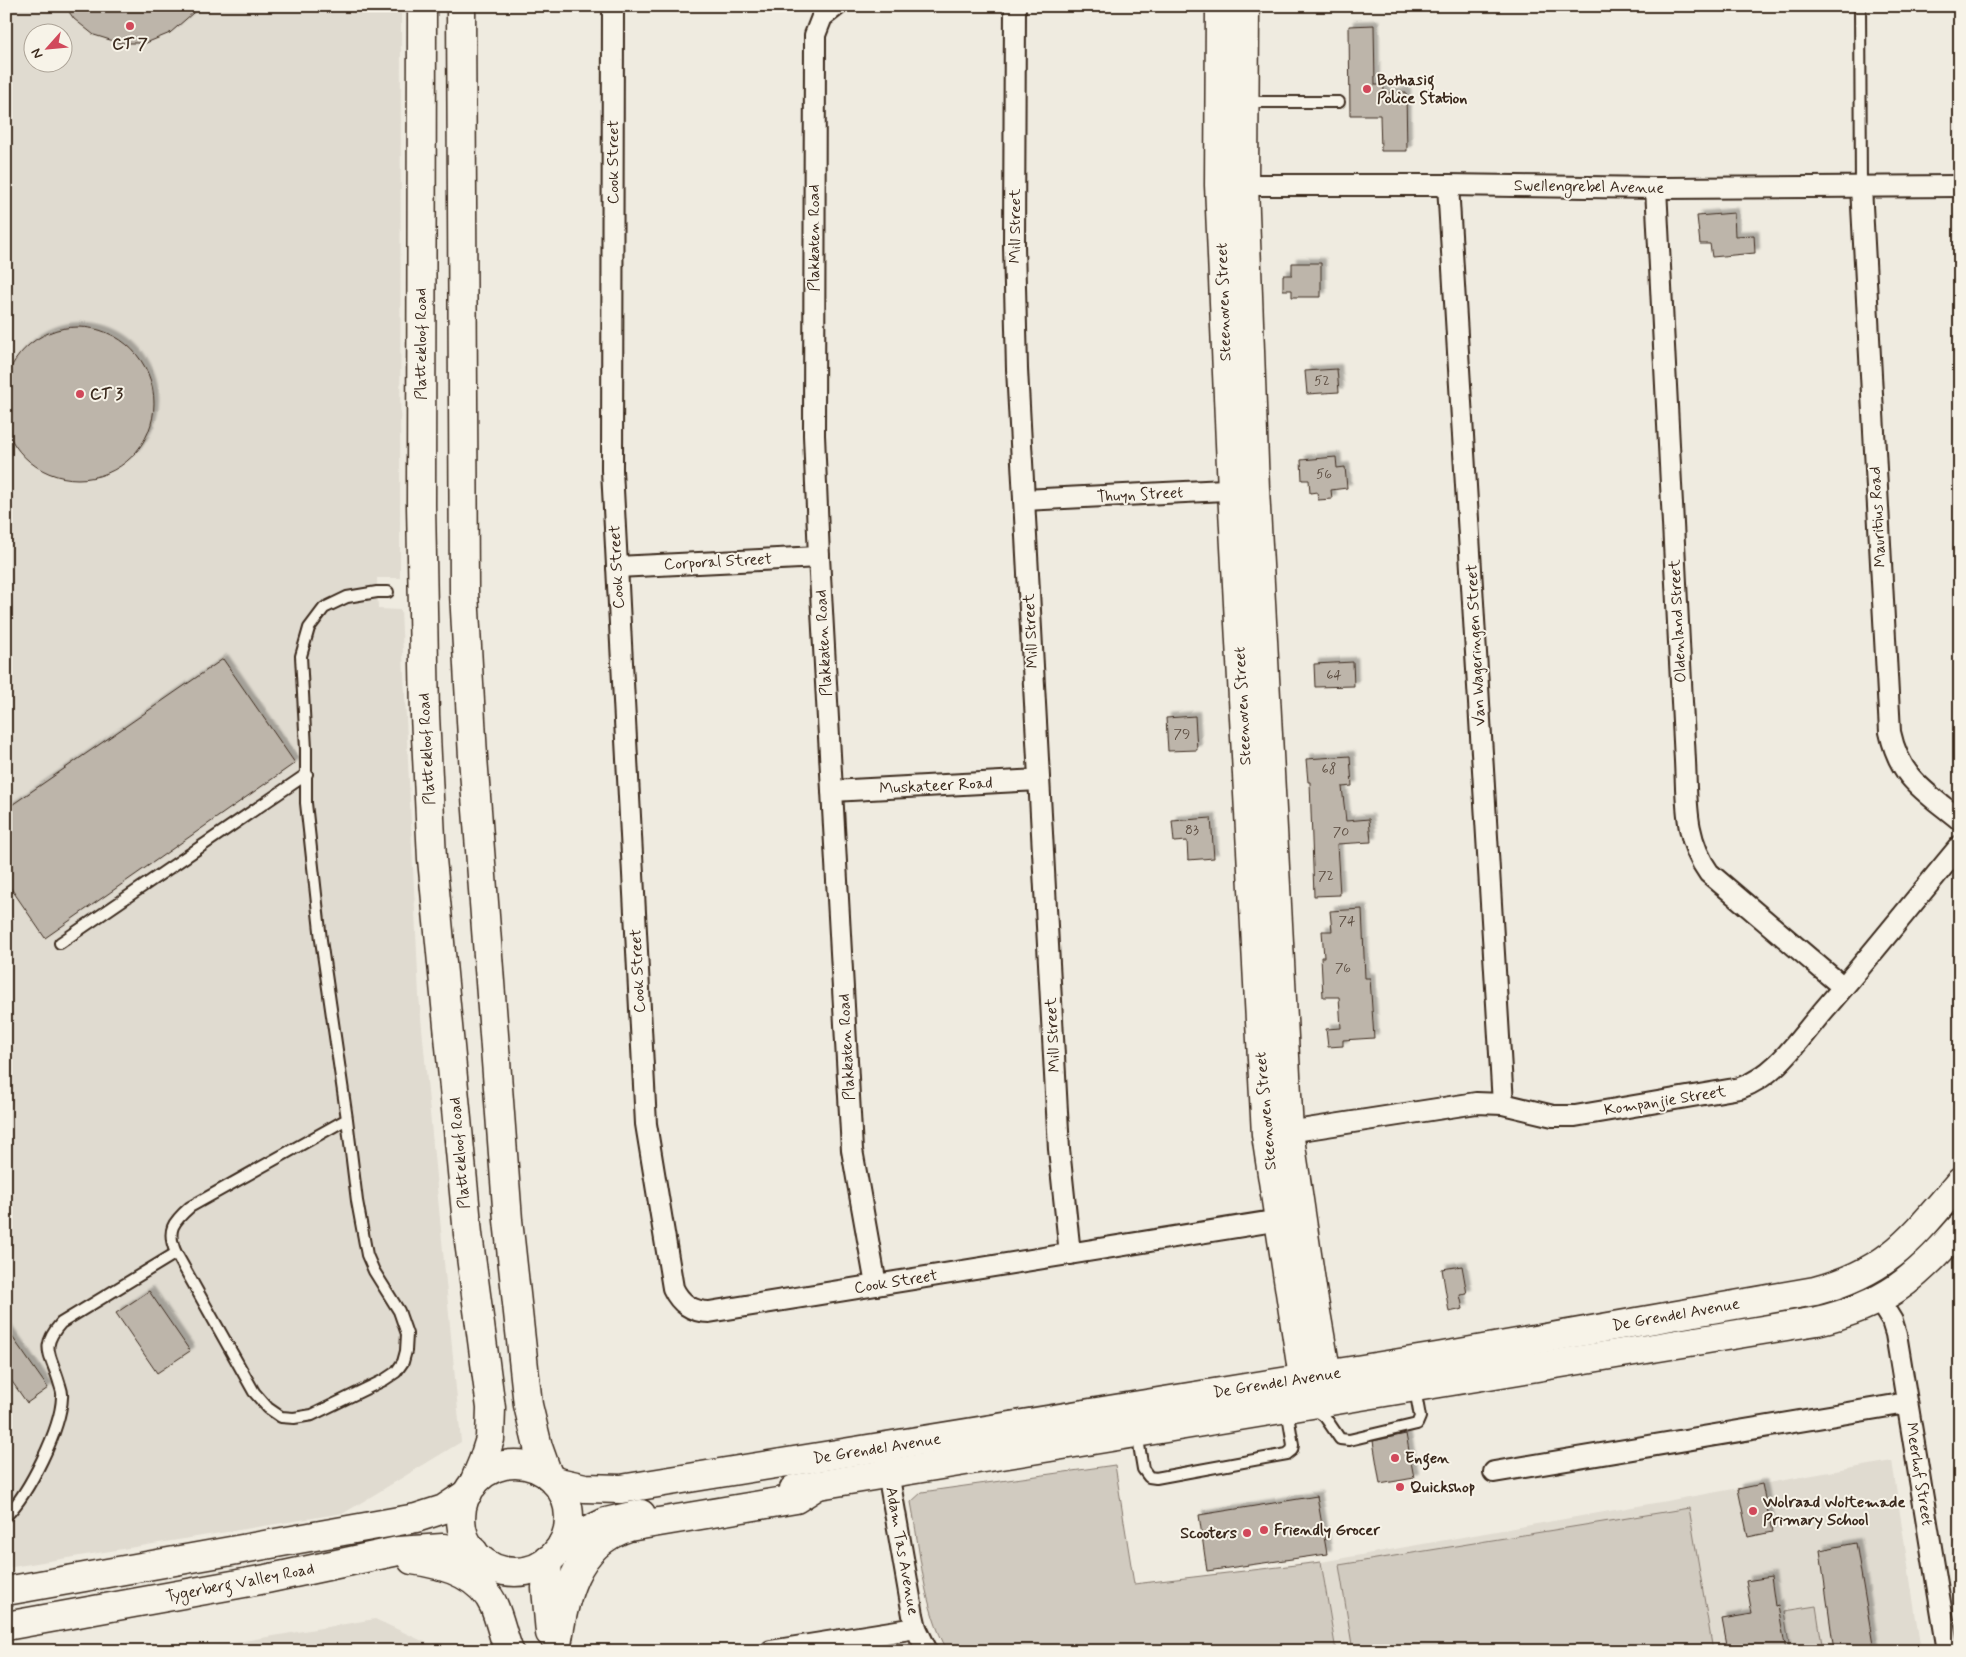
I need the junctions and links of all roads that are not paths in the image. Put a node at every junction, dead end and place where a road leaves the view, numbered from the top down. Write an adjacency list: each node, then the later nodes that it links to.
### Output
1 (422, 6): 48 (main road, Plattekloof Road)
2 (461, 6): 46 (main road)
3 (613, 6): 19 (street, Cook Street)
4 (836, 6): 18 (street, Plakkaten Road)
5 (1015, 6): 17 (street, Mill Street)
6 (1220, 6): 9 (main road, Steenoven Street)
7 (1245, 6): 9 (main road, Steenoven Street)
8 (1860, 6): 14 (lane)
9 (1232, 102): 10 (lane); 11 (main road, Steenoven Street)
10 (1339, 102)
11 (1231, 185): 12 (street, Swellengrebel Avenue); 16 (main road, Steenoven Street)
12 (1448, 185): 15 (street, Swellengrebel Avenue); 28 (street, Van Wageringen Street)
13 (1960, 186): 14 (street, Swellengrebel Avenue)
14 (1861, 187): 15 (street, Swellengrebel Avenue); 24 (street, Mauritius Road)
15 (1656, 188): 27 (street, Oldenland Street)
16 (1244, 489): 17 (street, Thuyn Street); 30 (main road, Steenoven Street)
17 (1024, 500): 22 (street, Mill Street)
18 (819, 556): 19 (street, Corporal Street); 23 (street, Plakkaten Road)
19 (617, 568): 38 (street, Cook Street)
20 (388, 592): 21 (lane)
21 (306, 774): 26 (lane); 29 (lane)
22 (1039, 780): 23 (street, Muskateer Road); 36 (street, Mill Street)
23 (832, 791): 38 (street, Plakkaten Road)
24 (1960, 820)
25 (1960, 846): 27 (street, Kompanjie Street)
26 (60, 943)
27 (1843, 988): 28 (street, Kompanjie Street)
28 (1503, 1104): 30 (street, Kompanjie Street)
29 (348, 1119): 35 (lane); 35 (lane)
30 (1278, 1134): 32 (main road, Steenoven Street)
31 (1960, 1182): 34 (main road, De Grendel Avenue)
32 (1289, 1219): 36 (street, Cook Street); 41 (main road, Steenoven Street)
33 (1960, 1228): 39 (main road, De Grendel Avenue)
34 (1901, 1249): 37 (main road, De Grendel Avenue); 39 (main road)
35 (176, 1253): 49 (lane)
36 (1070, 1254): 38 (street, Cook Street)
37 (1836, 1284): 39 (main road); 41 (main road, De Grendel Avenue)
38 (876, 1285)
39 (1879, 1300): 40 (main road, De Grendel Avenue); 42 (street, Meerhof Street)
40 (1414, 1386): 41 (main road, De Grendel Avenue); 41 (lane)
41 (1313, 1397): 43 (main road, De Grendel Avenue); 43 (lane)
42 (1907, 1403): 45 (street); 62 (street, Meerhof Street)
43 (1138, 1419): 44 (main road, De Grendel Avenue)
44 (886, 1460): 46 (main road, De Grendel Avenue); 47 (main road, De Grendel Avenue); 55 (street, Adam Tas Avenue)
45 (1494, 1472)
46 (551, 1478): 48 (main road); 50 (main road)
47 (818, 1485): 50 (main road, De Grendel Avenue); 59 (main road)
48 (471, 1489): 51 (main road, Plattekloof Road); 53 (main road, Tygerberg Valley Road)
49 (6, 1516)
50 (556, 1551): 51 (main road); 58 (main road)
51 (484, 1560): 52 (main road, Tygerberg Valley Road); 57 (main road, Plattekloof Road)
52 (332, 1565): 54 (main road, Tygerberg Valley Road); 56 (main road)
53 (6, 1591)
54 (6, 1626)
55 (916, 1628): 60 (street); 61 (street, Adam Tas Avenue)
56 (509, 1651)
57 (514, 1651)
58 (552, 1651)
59 (556, 1651)
60 (771, 1651)
61 (927, 1651)
62 (1948, 1651)

